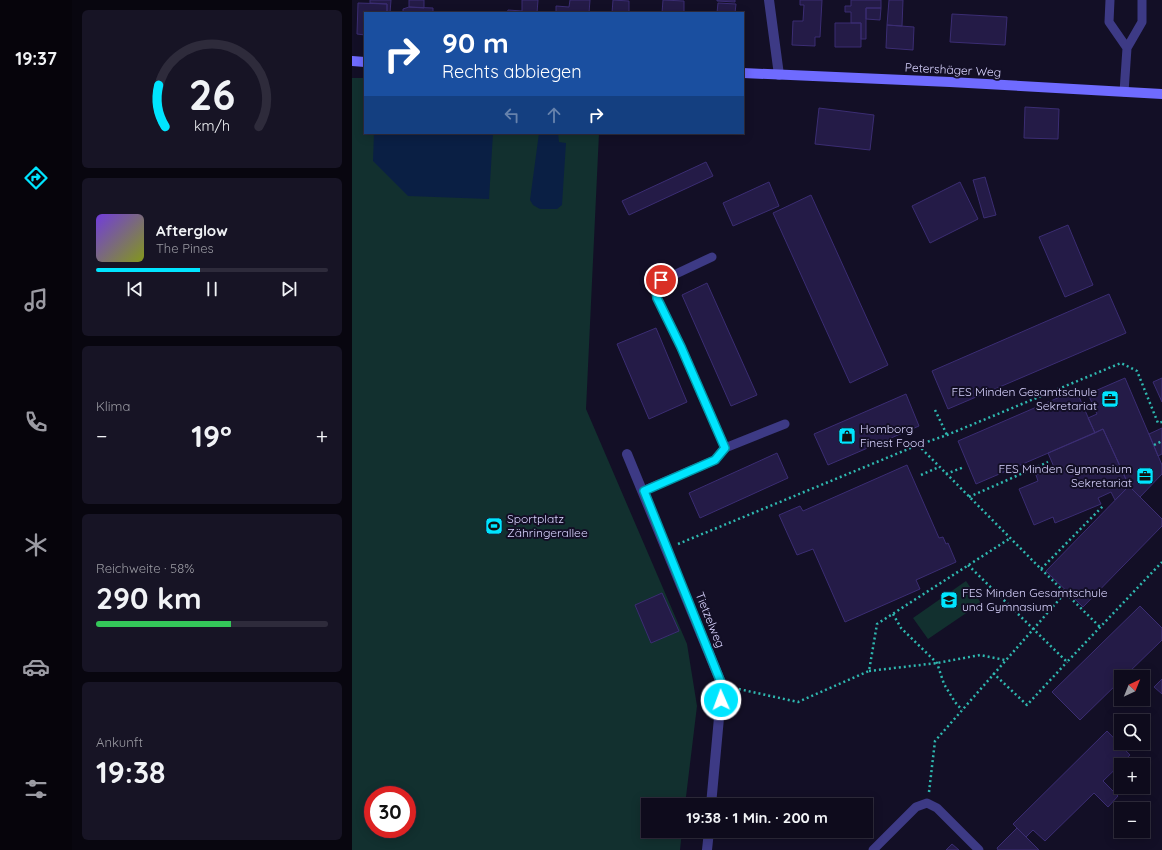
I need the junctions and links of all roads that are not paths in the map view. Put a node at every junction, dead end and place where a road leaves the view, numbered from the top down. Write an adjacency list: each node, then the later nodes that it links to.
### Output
1 (769, 0): 8 (street)
2 (1110, 0): 4 (lane)
3 (1142, 0): 4 (lane)
4 (1126, 48): 9 (lane)
5 (352, 61): 6 (street)
6 (364, 62)
7 (744, 73): 8 (street, Petershäger Weg)
8 (779, 75): 9 (street, Petershäger Weg)
9 (1124, 92): 10 (street, Petershäger Weg)
10 (1162, 94)
11 (712, 257): 13 (lane)
12 (785, 424): 13 (lane)
13 (725, 448): 15 (lane)
14 (627, 454): 15 (street, Tietzelweg)
15 (644, 491): 16 (street, Tietzelweg)
16 (712, 798)
17 (708, 838): 18 (street)
18 (707, 850)
19 (873, 850): 20 (lane)
20 (979, 850)

